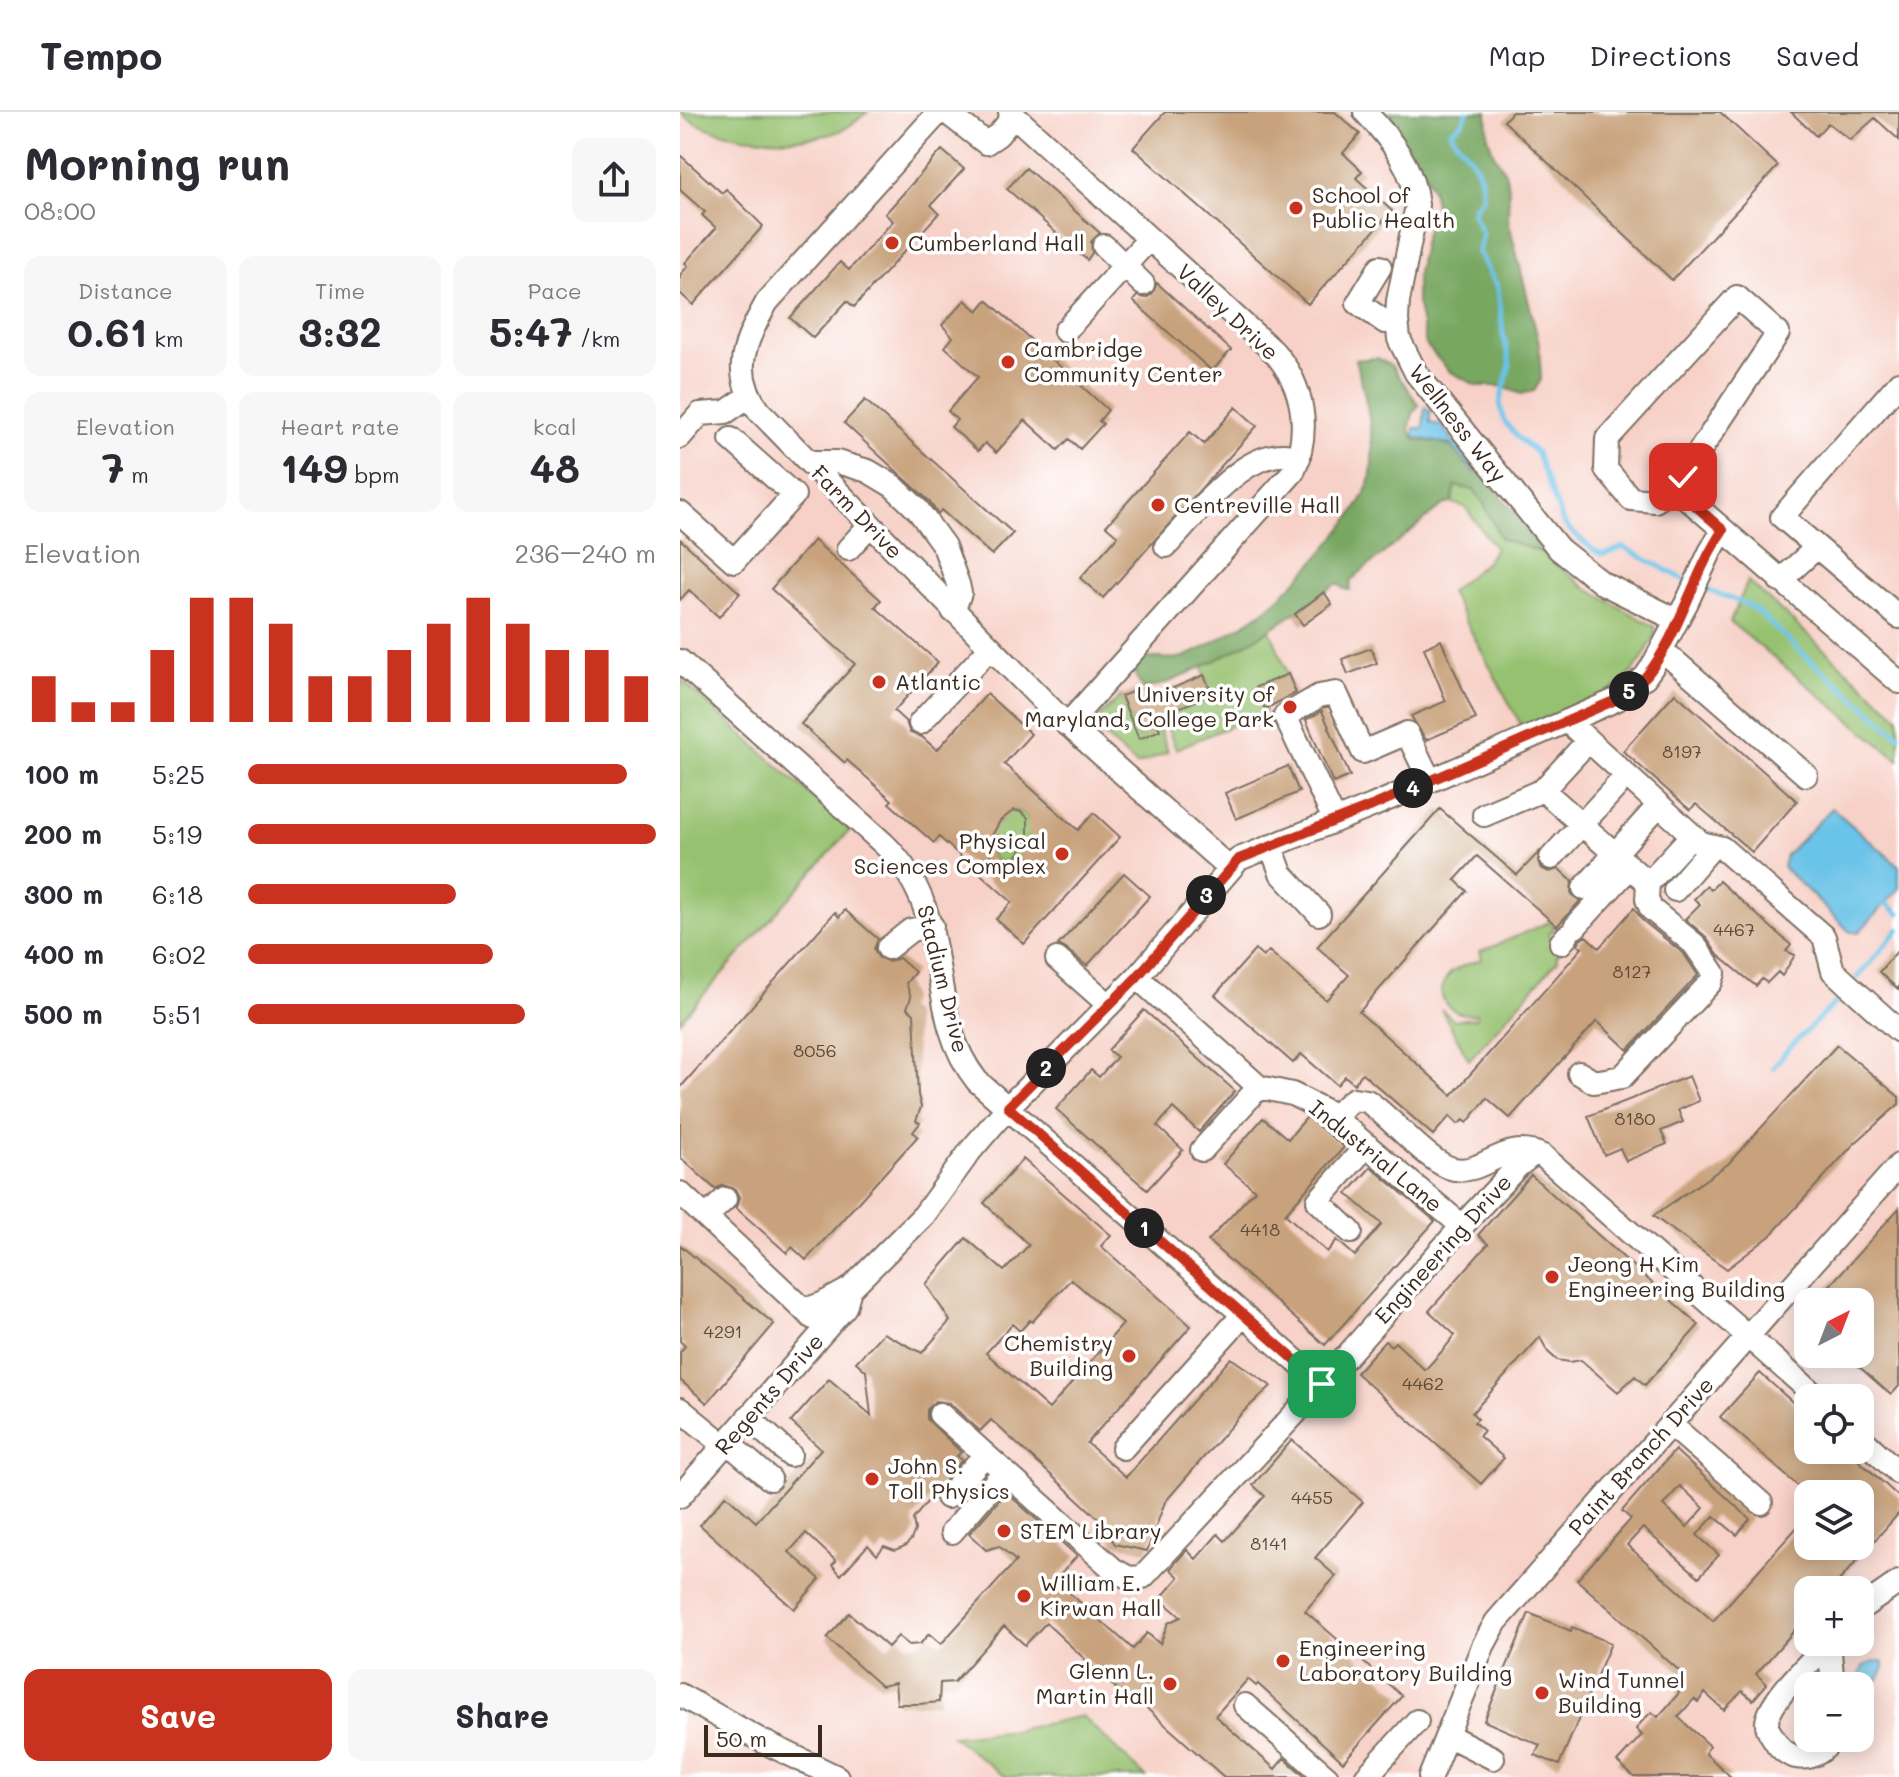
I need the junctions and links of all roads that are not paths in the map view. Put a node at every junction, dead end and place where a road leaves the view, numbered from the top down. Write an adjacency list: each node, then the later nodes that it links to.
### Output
1 (939, 112): 13 (street, Farm Drive)
2 (946, 112): 4 (street, Valley Drive)
3 (1365, 112): 10 (street, Wellness Way)
4 (1012, 114): 5 (street, Valley Drive)
5 (1149, 239): 7 (street); 16 (street, Valley Drive)
6 (1104, 246): 7 (street)
7 (1125, 266): 9 (street); 11 (street)
8 (1380, 267): 10 (street)
9 (1143, 284)
10 (1397, 320): 28 (street, Wellness Way)
11 (1065, 331)
12 (1899, 383): 23 (street)
13 (749, 396): 14 (street); 17 (street, Farm Drive)
14 (680, 437)
15 (731, 439): 19 (street)
16 (1299, 458): 22 (street); 35 (street, Valley Drive)
17 (809, 462): 20 (street, Farm Drive); 26 (street)
18 (1675, 488): 18 (street); 21 (street)
19 (680, 513)
20 (870, 525): 24 (street); 26 (street, Farm Drive)
21 (1723, 530): 25 (street); 28 (street, Regents Drive)
22 (1166, 546)
23 (1817, 547): 25 (street); 27 (street)
24 (848, 549)
25 (1780, 581): 32 (street)
26 (953, 611): 29 (street, Farm Drive)
27 (1899, 617)
28 (1677, 620): 30 (street, Regents Drive)
29 (990, 648): 34 (street); 35 (street, Farm Drive)
30 (1662, 650): 33 (street, Regents Drive); 37 (street)
31 (680, 661): 55 (street, Stadium Drive)
32 (1894, 668)
33 (1568, 722): 36 (street); 39 (street, Regents Drive)
34 (920, 723)
35 (1067, 725): 50 (street, Farm Drive)
36 (1588, 741): 38 (street); 40 (street)
37 (1806, 775)
38 (1626, 776): 41 (street); 44 (street)
39 (1430, 781): 43 (street, Regents Drive); 43 (street)
40 (1543, 790): 42 (street); 44 (street)
41 (1659, 805): 45 (street); 49 (street)
42 (1484, 815)
43 (1335, 821): 46 (street, Regents Drive)
44 (1582, 824): 48 (street); 49 (street)
45 (1692, 835): 47 (street); 51 (street)
46 (1271, 846): 50 (street, Regents Drive); 54 (street)
47 (1720, 848): 53 (street); 61 (street)
48 (1551, 858)
49 (1622, 860): 51 (street); 52 (street); 56 (street)
50 (1229, 868): 59 (street, Regents Drive)
51 (1648, 883): 62 (street)
52 (1584, 888)
53 (1675, 890)
54 (1319, 914)
55 (932, 926): 57 (street); 64 (street, Stadium Drive)
56 (1568, 935)
57 (888, 948)
58 (1057, 959): 60 (street)
59 (1137, 977): 60 (street, Regents Drive); 63 (street, Industrial Lane)
60 (1109, 1005): 64 (street, Regents Drive)
61 (1899, 1031)
62 (1579, 1073)
63 (1259, 1087): 65 (street, Industrial Lane); 67 (street)
64 (1008, 1107): 75 (street, Regents Drive); 77 (street, Stadium Drive)
65 (1334, 1116): 66 (street, Industrial Lane); 68 (street, Engineering Drive)
66 (1367, 1145): 73 (street, Industrial Lane); 74 (street)
67 (1202, 1150)
68 (1535, 1153): 73 (street, Engineering Drive); 79 (street)
69 (1899, 1165): 79 (street, Paint Branch Drive)
70 (680, 1193): 72 (street)
71 (725, 1199): 72 (street)
72 (706, 1217): 76 (street)
73 (1462, 1226): 80 (street, Engineering Drive)
74 (1351, 1232)
75 (850, 1289): 76 (street, Regents Drive); 78 (street, Regents Drive)
76 (804, 1310): 78 (street)
77 (1243, 1315): 80 (street, Stadium Drive); 87 (street)
78 (826, 1329): 84 (street, Regents Drive)
79 (1748, 1335): 81 (street); 85 (street, Paint Branch Drive)
80 (1322, 1384): 91 (street, Engineering Drive)
81 (1802, 1384)
82 (680, 1409): 86 (street)
83 (940, 1414): 90 (street)
84 (748, 1417): 86 (street, Regents Drive); 89 (street)
85 (1670, 1424): 96 (street); 106 (street, Paint Branch Drive)
86 (725, 1444): 93 (street); 94 (street, Regents Drive)
87 (1123, 1448)
88 (1874, 1450): 92 (street)
89 (790, 1455)
90 (985, 1455): 91 (street); 95 (street)
91 (1004, 1472): 97 (street)
92 (1899, 1473)
93 (770, 1479)
94 (680, 1496)
95 (947, 1497)
96 (1761, 1503)
97 (952, 1532)
98 (1899, 1582): 99 (street)
99 (1874, 1599)
100 (1817, 1656): 101 (street)
101 (1802, 1672)
102 (1794, 1681): 107 (street)
103 (680, 1695): 109 (street)
104 (1245, 1705): 110 (street)
105 (1417, 1721): 111 (street)
106 (1447, 1735): 108 (street); 112 (street, Paint Branch Drive)
107 (1821, 1752)
108 (1493, 1758)
109 (837, 1777)
110 (1327, 1777)
111 (1366, 1777)
112 (1430, 1777)

